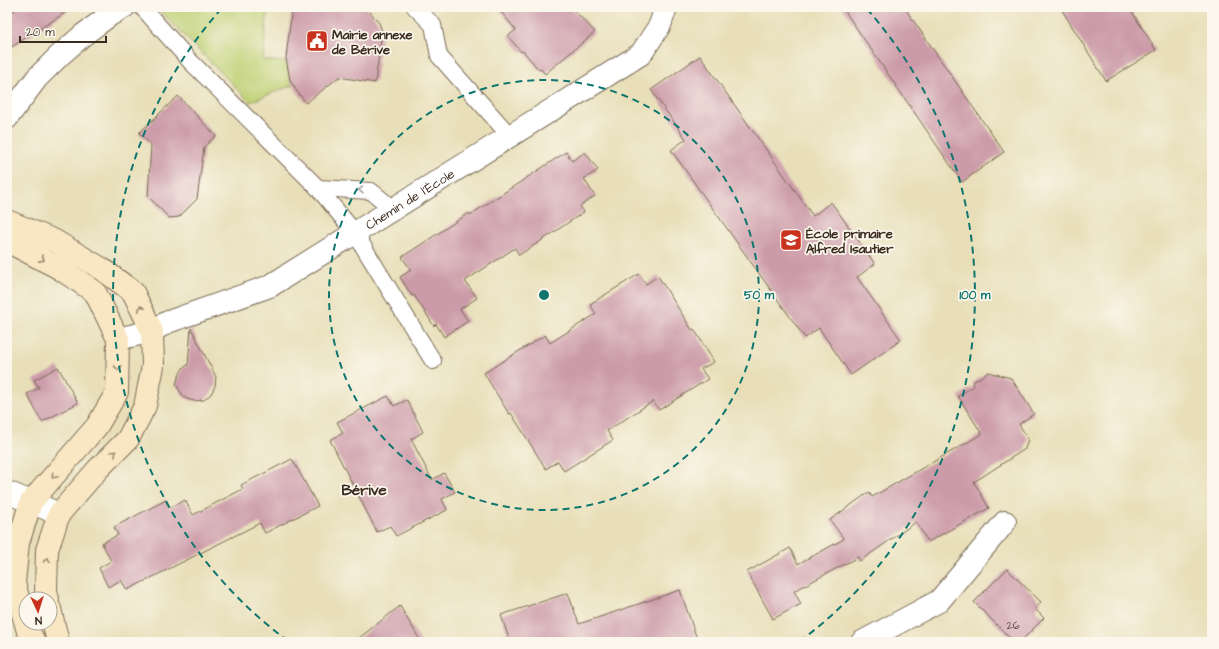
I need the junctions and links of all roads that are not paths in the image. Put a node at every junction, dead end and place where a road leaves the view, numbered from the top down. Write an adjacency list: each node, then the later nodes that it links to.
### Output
1 (124, 7): 5 (street)
2 (142, 7): 7 (lane)
3 (415, 7): 6 (lane)
4 (666, 7): 6 (street, Chemin de l'École)
5 (7, 118)
6 (510, 136): 8 (street, Chemin de l'École)
7 (318, 188): 8 (lane, one-way to 7); 10 (lane)
8 (393, 210): 10 (street, Chemin de l'École)
9 (7, 221): 12 (main road, one-way to 9)
10 (355, 233): 12 (street, Chemin de l'École); 14 (lane)
11 (7, 241): 13 (main road, one-way to 13)
12 (152, 331): 13 (street, Chemin de l'École); 17 (main road, one-way to 12)
13 (118, 339): 16 (main road, one-way to 16)
14 (434, 361)
15 (7, 492): 16 (street)
16 (31, 502): 17 (street); 21 (main road)
17 (58, 514): 19 (main road, one-way to 17)
18 (1005, 522): 23 (street)
19 (46, 591)
20 (55, 631): 22 (main road)
21 (34, 642)
22 (58, 642)
23 (862, 642)

